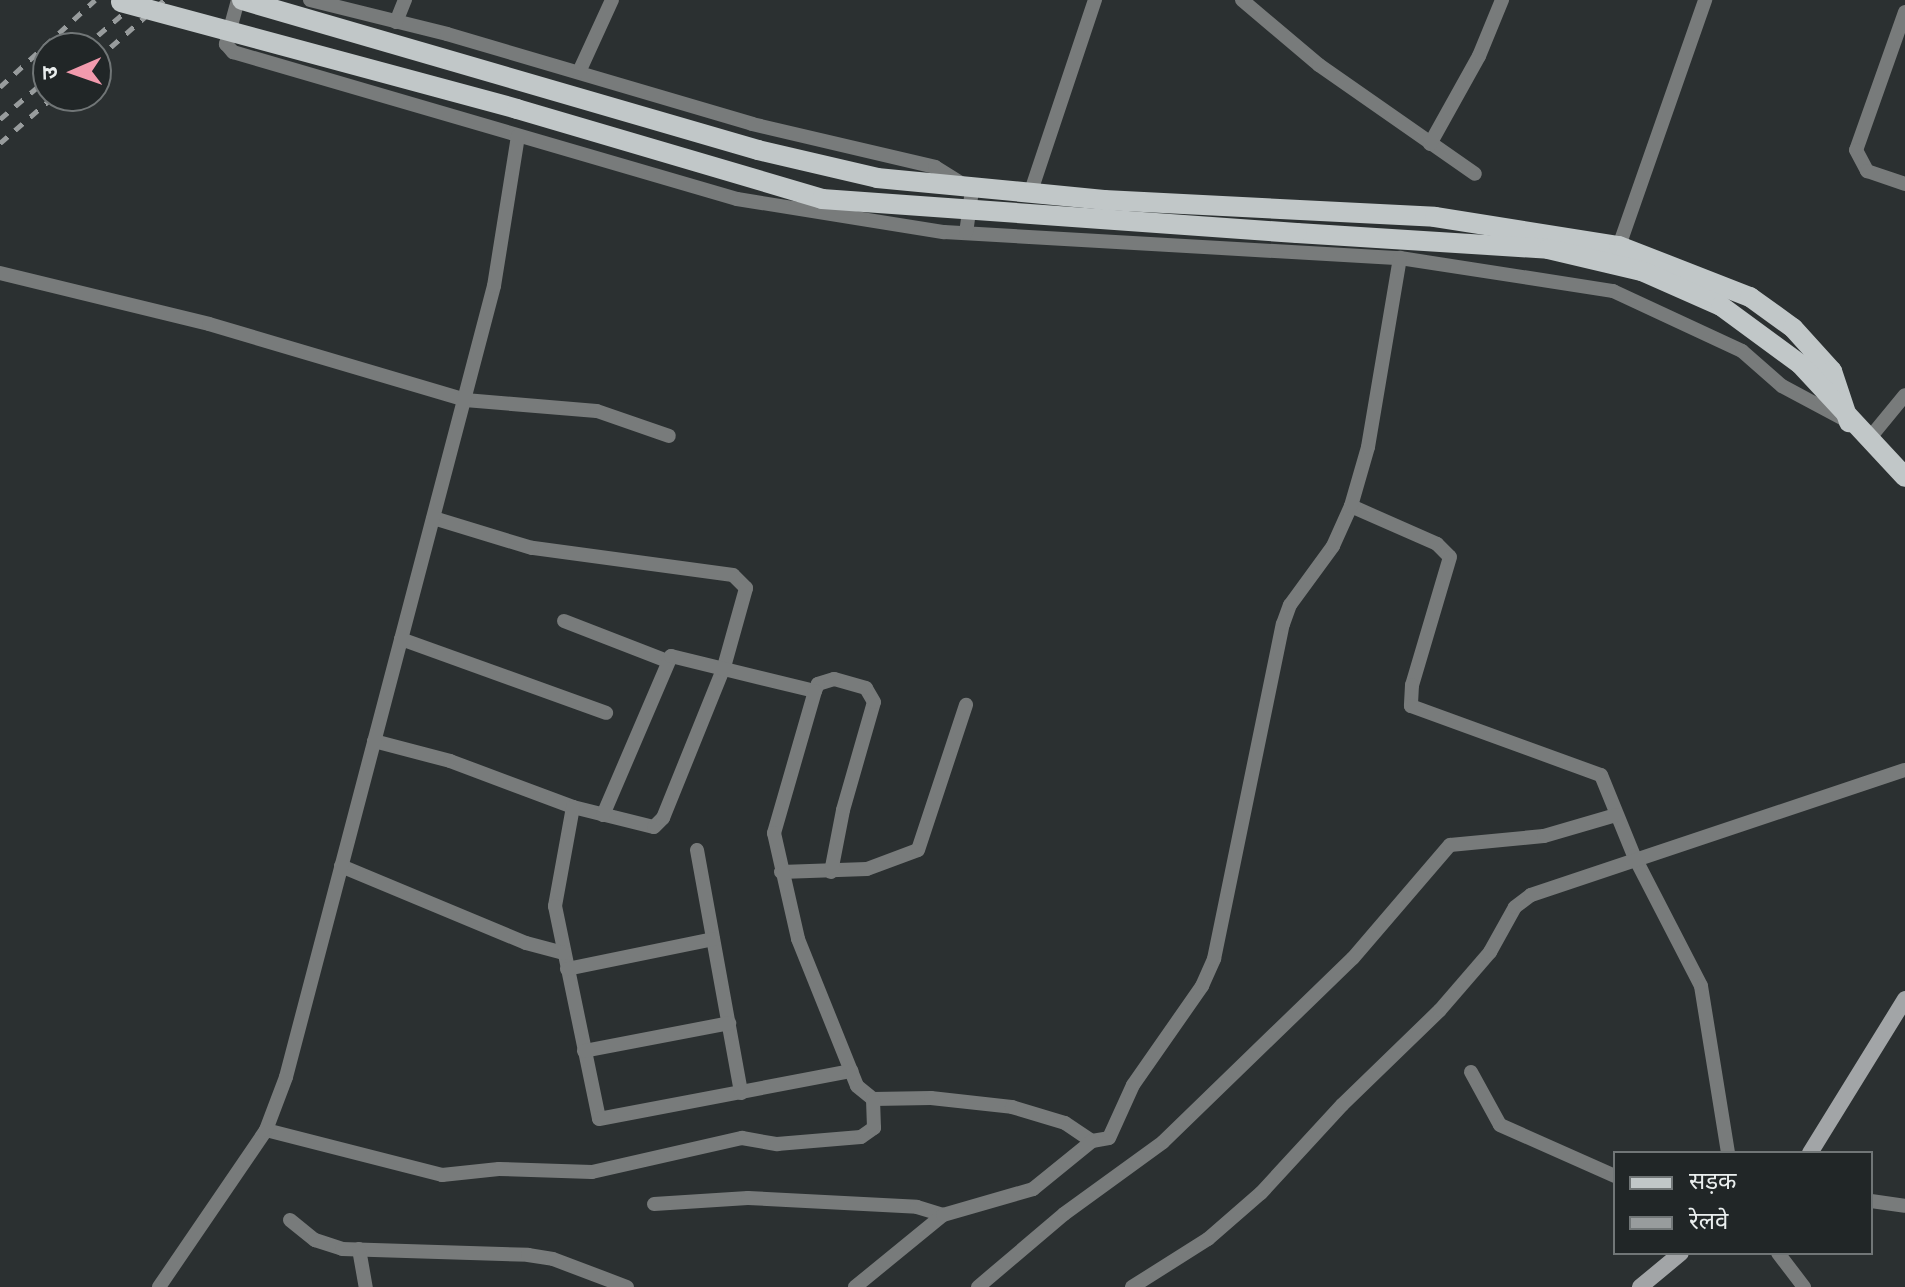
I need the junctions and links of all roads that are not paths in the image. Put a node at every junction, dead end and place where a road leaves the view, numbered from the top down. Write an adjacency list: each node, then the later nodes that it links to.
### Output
1 (115, 0): 25 (main road, bridge)
2 (240, 0): 13 (street); 17 (main road)
3 (310, 0): 11 (street)
4 (405, 0): 11 (street)
5 (612, 0): 12 (street)
6 (1095, 0): 18 (street)
7 (1242, 0): 14 (street)
8 (1502, 0): 14 (street)
9 (1705, 0): 20 (street)
10 (1905, 12): 16 (street)
11 (396, 22): 12 (street)
12 (579, 72): 17 (street)
13 (518, 136): 19 (street); 24 (street)
14 (1430, 144): 15 (street)
15 (1475, 174)
16 (1905, 184)
17 (972, 190): 18 (main road); 19 (street)
18 (1030, 194): 20 (main road)
19 (966, 233): 21 (street)
20 (1619, 246): 25 (main road)
21 (1400, 258): 25 (street); 29 (street)
22 (0, 273): 24 (street)
23 (1905, 395): 27 (street)
24 (465, 396): 26 (street); 30 (street)
25 (1849, 422): 27 (main road)
26 (669, 436)
27 (1868, 440): 28 (main road)
28 (1905, 477)
29 (1351, 506): 42 (street); 59 (street)
30 (433, 518): 32 (street); 34 (street)
31 (564, 621): 33 (street)
32 (401, 639): 37 (street); 38 (street)
33 (667, 661): 34 (street); 41 (street)
34 (724, 667): 35 (street); 41 (street)
35 (815, 691): 46 (street); 47 (street)
36 (966, 705): 47 (street)
37 (606, 713)
38 (374, 741): 40 (street); 45 (street)
39 (1905, 770): 44 (street)
40 (573, 807): 41 (street); 49 (street)
41 (603, 815)
42 (1618, 818): 44 (street); 77 (street)
43 (697, 850): 48 (street)
44 (1635, 858): 60 (street); 78 (street)
45 (341, 866): 49 (street); 58 (street)
46 (781, 872): 47 (street); 54 (street)
47 (831, 872)
48 (713, 939): 50 (street); 52 (street)
49 (564, 953): 50 (street)
50 (567, 969): 53 (street)
51 (1905, 999): 61 (street)
52 (729, 1023): 53 (street); 56 (street)
53 (584, 1051): 56 (street)
54 (851, 1071): 56 (street); 57 (street)
55 (1471, 1072): 62 (street)
56 (741, 1093)
57 (873, 1099): 58 (street); 59 (street)
58 (266, 1130): 72 (street)
59 (1092, 1141): 66 (street)
60 (1728, 1151)
61 (1811, 1151)
62 (1613, 1175)
63 (1873, 1201): 65 (street)
64 (654, 1204): 66 (street)
65 (1905, 1206)
66 (943, 1215): 76 (street)
67 (290, 1220): 68 (street)
68 (359, 1249): 71 (street); 73 (street)
69 (1679, 1255): 79 (street)
70 (1780, 1255): 80 (street)
71 (586, 1272): 74 (street); 75 (street)
72 (159, 1287)
73 (366, 1287)
74 (581, 1287)
75 (627, 1287)
76 (855, 1287)
77 (978, 1287)
78 (1132, 1287)
79 (1640, 1287)
80 (1804, 1287)

